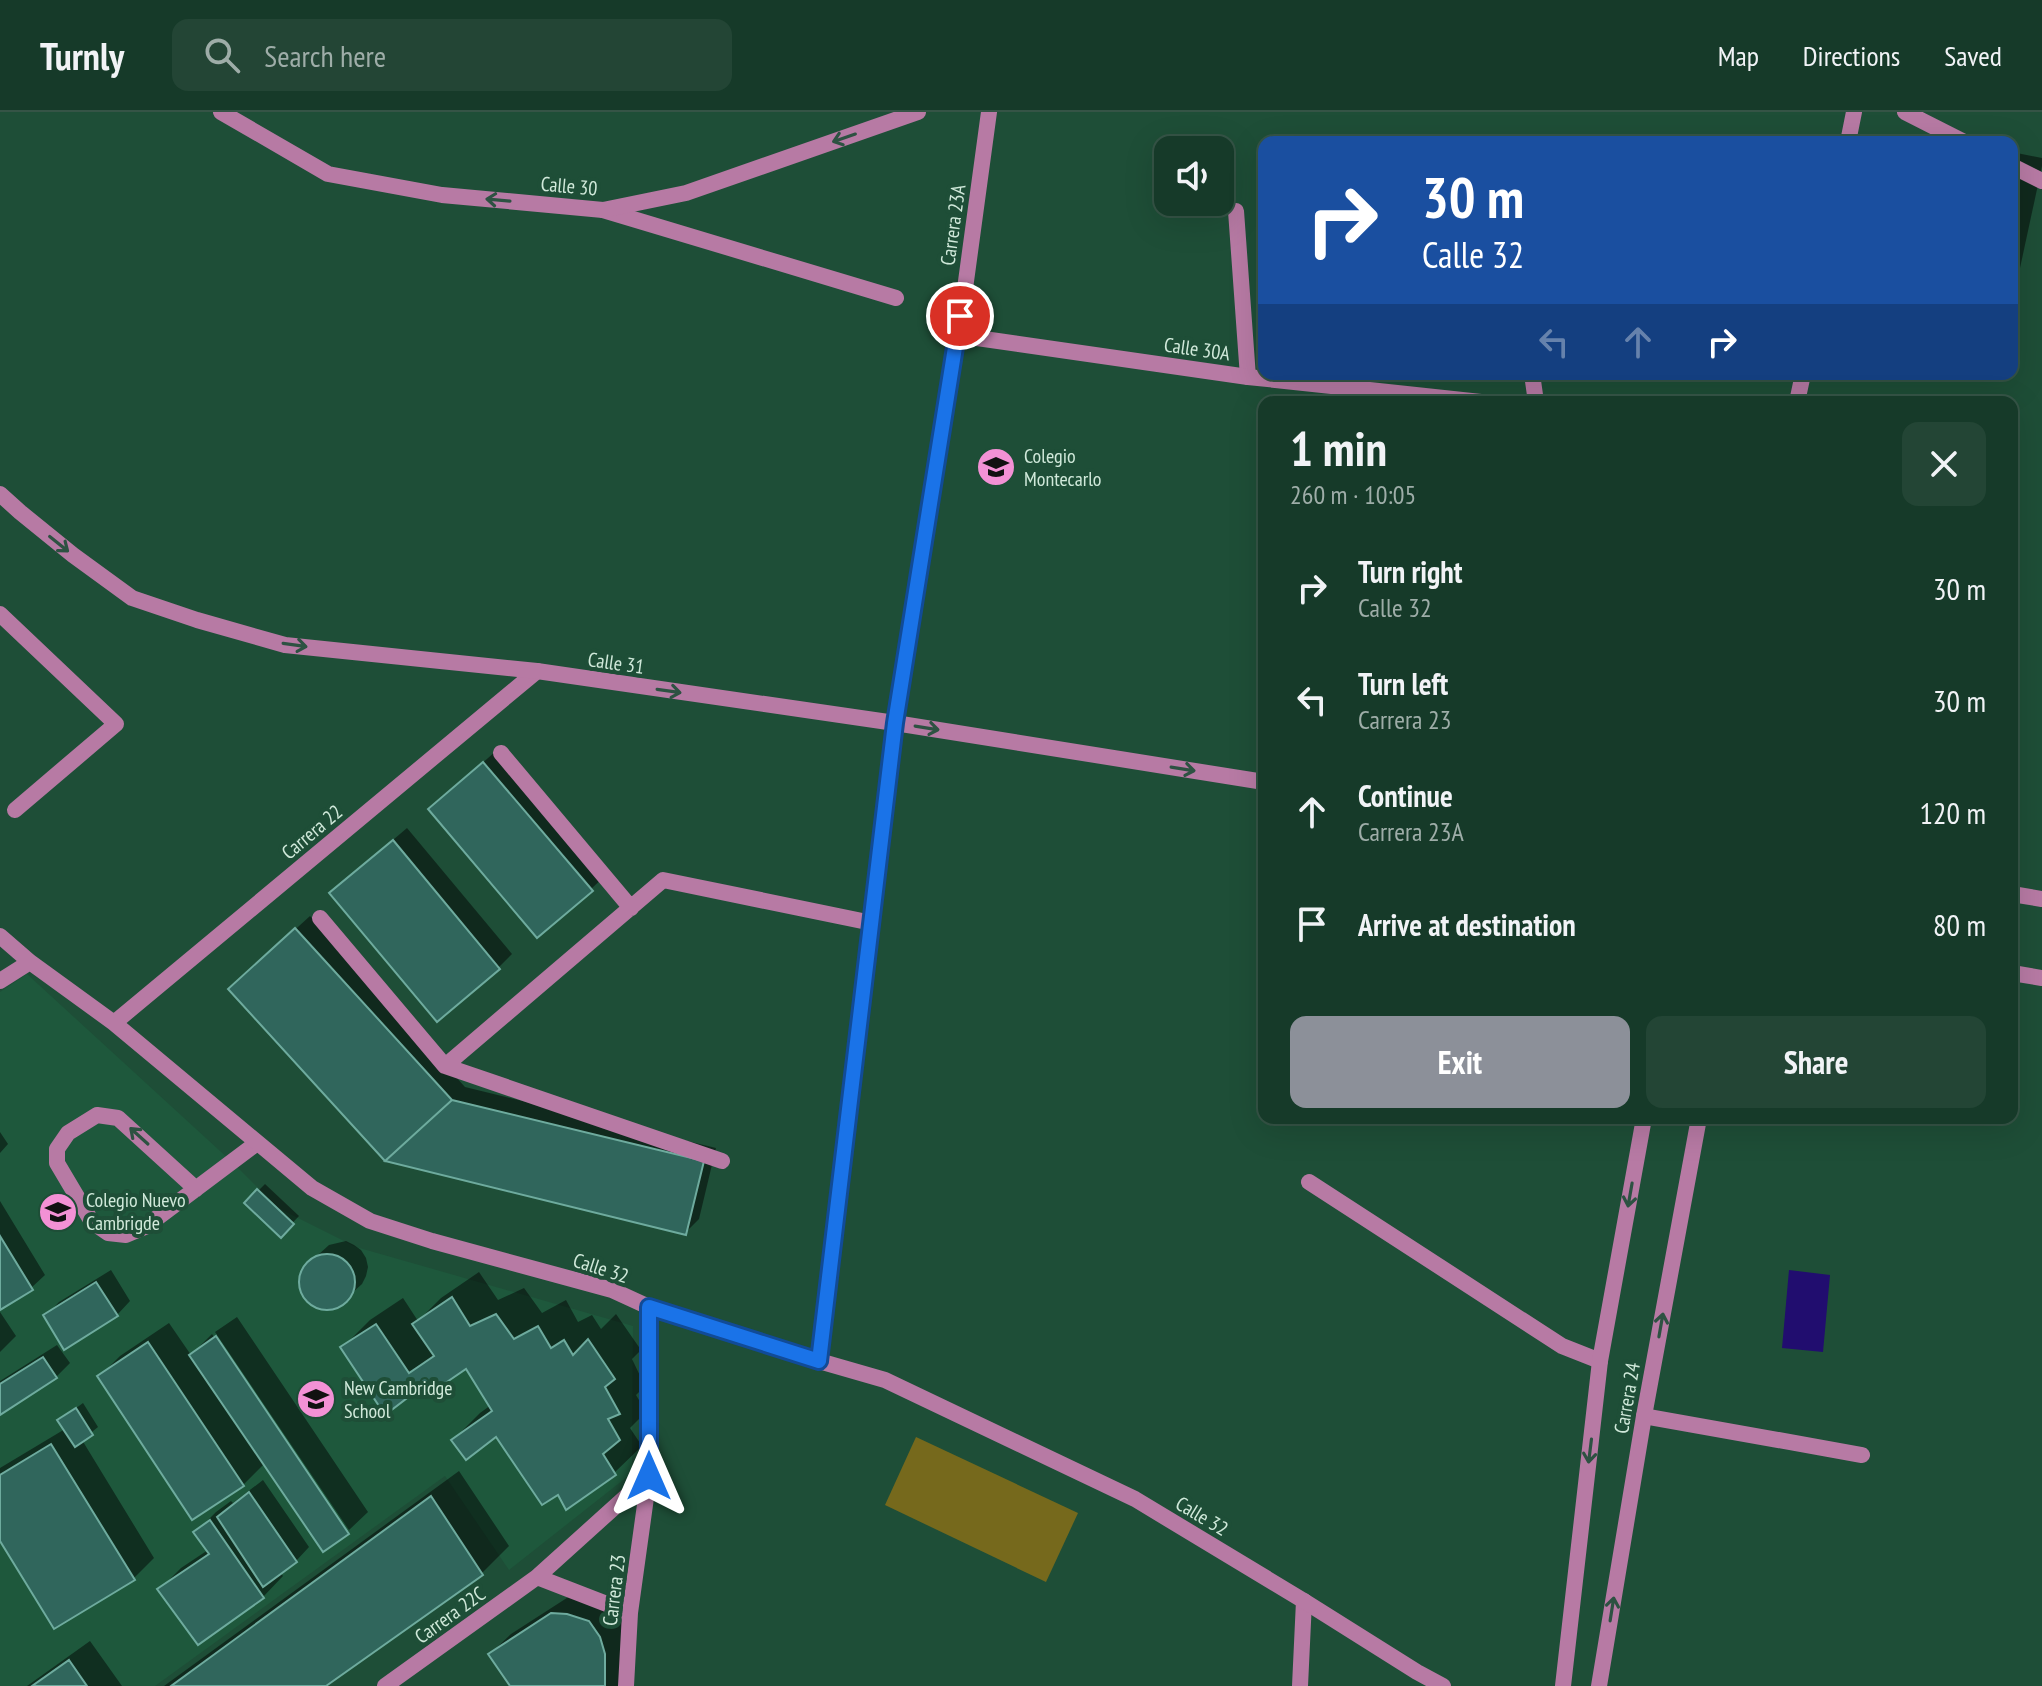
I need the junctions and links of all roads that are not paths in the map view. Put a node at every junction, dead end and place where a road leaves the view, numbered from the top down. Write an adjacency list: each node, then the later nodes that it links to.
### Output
1 (221, 112): 10 (street, Calle 30, one-way to 1)
2 (918, 112): 10 (street, Calle 30, one-way to 10)
3 (989, 112): 13 (street, Carrera 23A)
4 (1854, 112): 6 (street)
5 (1905, 112): 7 (street)
6 (1849, 136)
7 (1952, 136)
8 (2018, 169): 9 (street)
9 (2042, 181)
10 (603, 210): 12 (street)
11 (1236, 211): 14 (street)
12 (896, 298)
13 (956, 335): 14 (street, Calle 30A); 21 (street, Carrera 23A)
14 (1248, 377): 15 (street, Calle 30A)
15 (1258, 378)
16 (1276, 380): 17 (street, Calle 30A)
17 (1425, 396)
18 (0, 494): 20 (street, Calle 31, one-way to 20)
19 (0, 614): 24 (street)
20 (537, 671): 21 (street, Calle 31, one-way to 21); 35 (street, Carrera 22)
21 (895, 723): 23 (street, Calle 31, one-way to 23); 29 (street)
22 (501, 753): 27 (street)
23 (1258, 781)
24 (15, 810)
25 (2018, 895): 26 (street)
26 (2042, 899)
27 (631, 908): 29 (street); 36 (street)
28 (320, 918): 36 (street)
29 (872, 923): 44 (street)
30 (0, 936): 31 (street, Calle 32)
31 (30, 962): 34 (street); 35 (street, Calle 32)
32 (2018, 974): 33 (street)
33 (2042, 978)
34 (0, 981)
35 (114, 1023): 39 (street, Calle 32)
36 (445, 1066): 40 (street)
37 (1643, 1124): 45 (street, Carrera 24, one-way to 45)
38 (1698, 1124): 46 (street, Carrera 24, one-way to 38)
39 (257, 1143): 42 (street); 43 (street, Calle 32)
40 (722, 1161)
41 (1309, 1182): 45 (street)
42 (196, 1189): 42 (street, one-way to 42)
43 (649, 1307): 44 (street, Calle 32); 48 (street, Carrera 23)
44 (819, 1361): 50 (street, Calle 32)
45 (1600, 1361): 57 (street, Carrera 24, one-way to 57)
46 (1644, 1416): 47 (street); 58 (street, Carrera 24, one-way to 46)
47 (1862, 1455)
48 (649, 1476): 49 (street, Carrera 22C); 51 (street, Carrera 23)
49 (537, 1577): 51 (street); 53 (street, Carrera 22C)
50 (1304, 1601): 52 (street, Calle 32); 55 (street)
51 (630, 1613): 54 (street, Carrera 23)
52 (1415, 1679): 56 (street, Calle 32)
53 (385, 1686)
54 (626, 1686)
55 (1300, 1686)
56 (1443, 1686)
57 (1563, 1686)
58 (1599, 1686)

